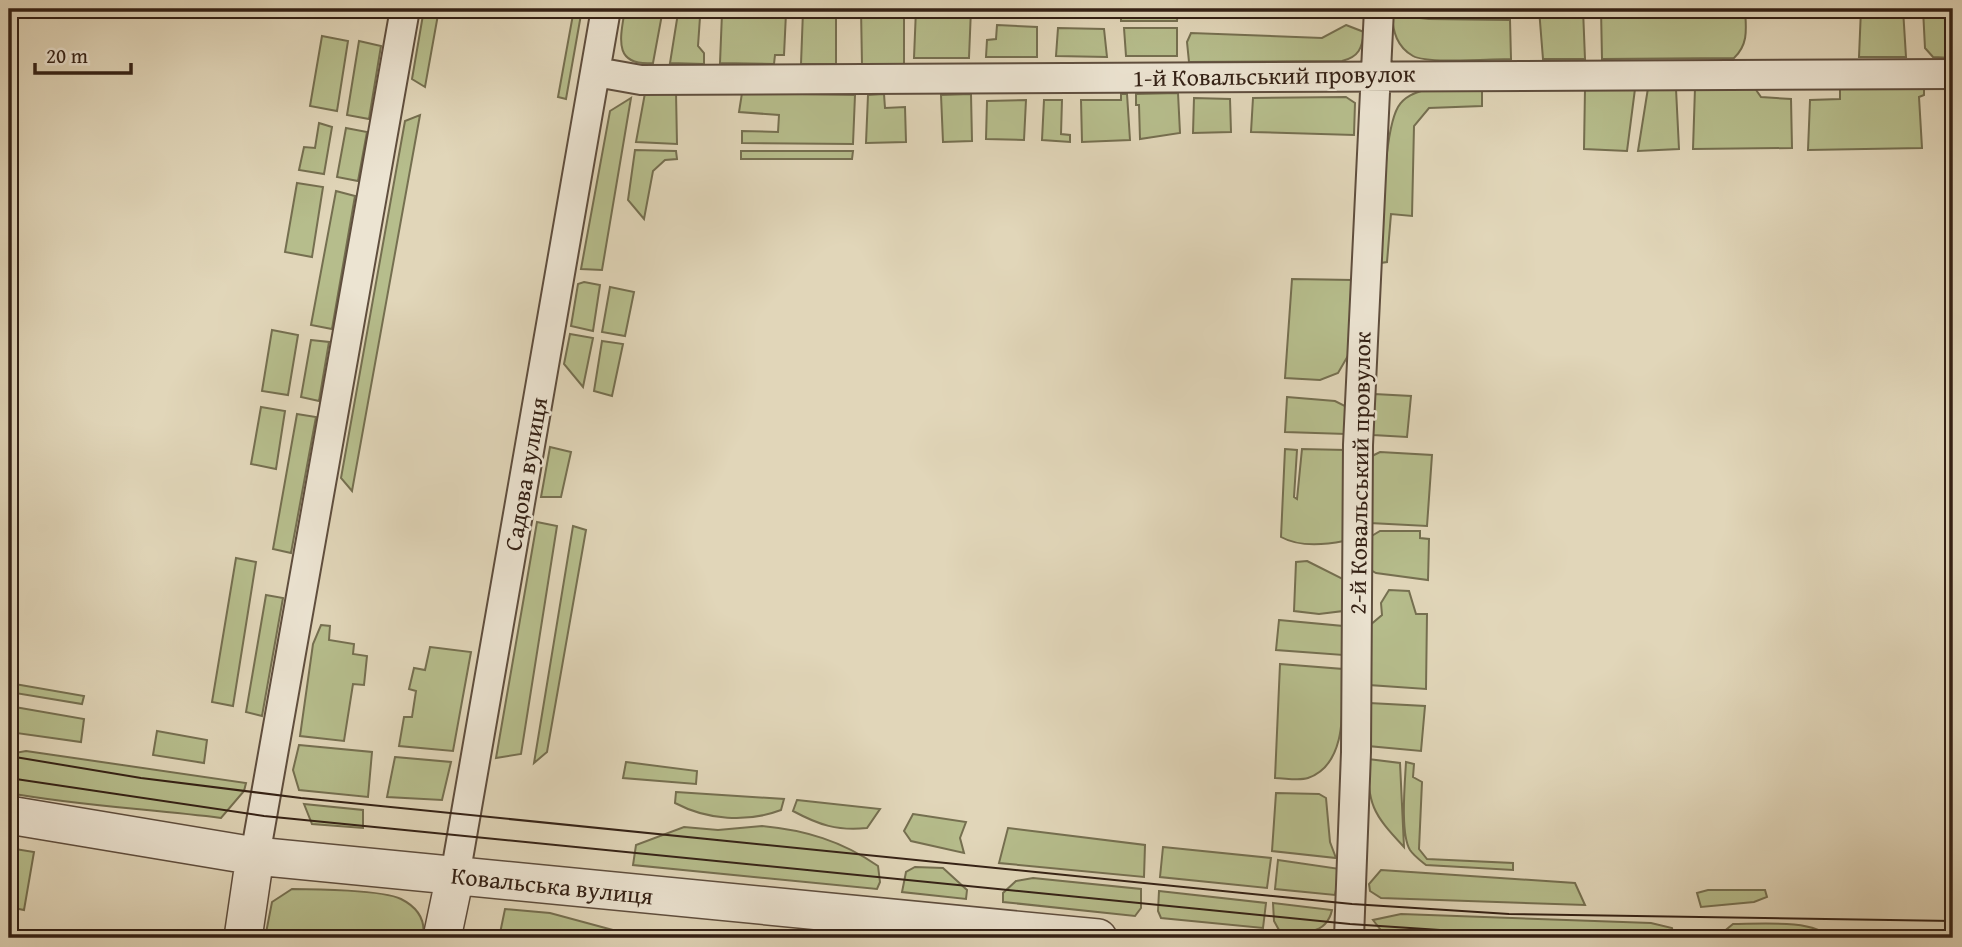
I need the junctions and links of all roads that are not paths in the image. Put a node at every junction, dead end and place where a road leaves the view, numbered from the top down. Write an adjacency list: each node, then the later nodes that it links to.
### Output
1 (405, 9): 8 (street)
2 (606, 9): 4 (street, Садова вулиця)
3 (1380, 9): 6 (street, 2-й Ковальський провулок)
4 (596, 72): 6 (street, 1-й Ковальський провулок); 9 (street, Садова вулиця)
5 (1953, 74): 6 (street, 1-й Ковальський провулок)
6 (1377, 75): 13 (street, 2-й Ковальський провулок)
7 (9, 815): 8 (street, Ковальська вулиця)
8 (256, 856): 9 (street, Ковальська вулиця); 10 (street)
9 (455, 876): 11 (street, Садова вулиця); 12 (street, Ковальська вулиця)
10 (243, 938)
11 (442, 938)
12 (1098, 938)
13 (1349, 938)

